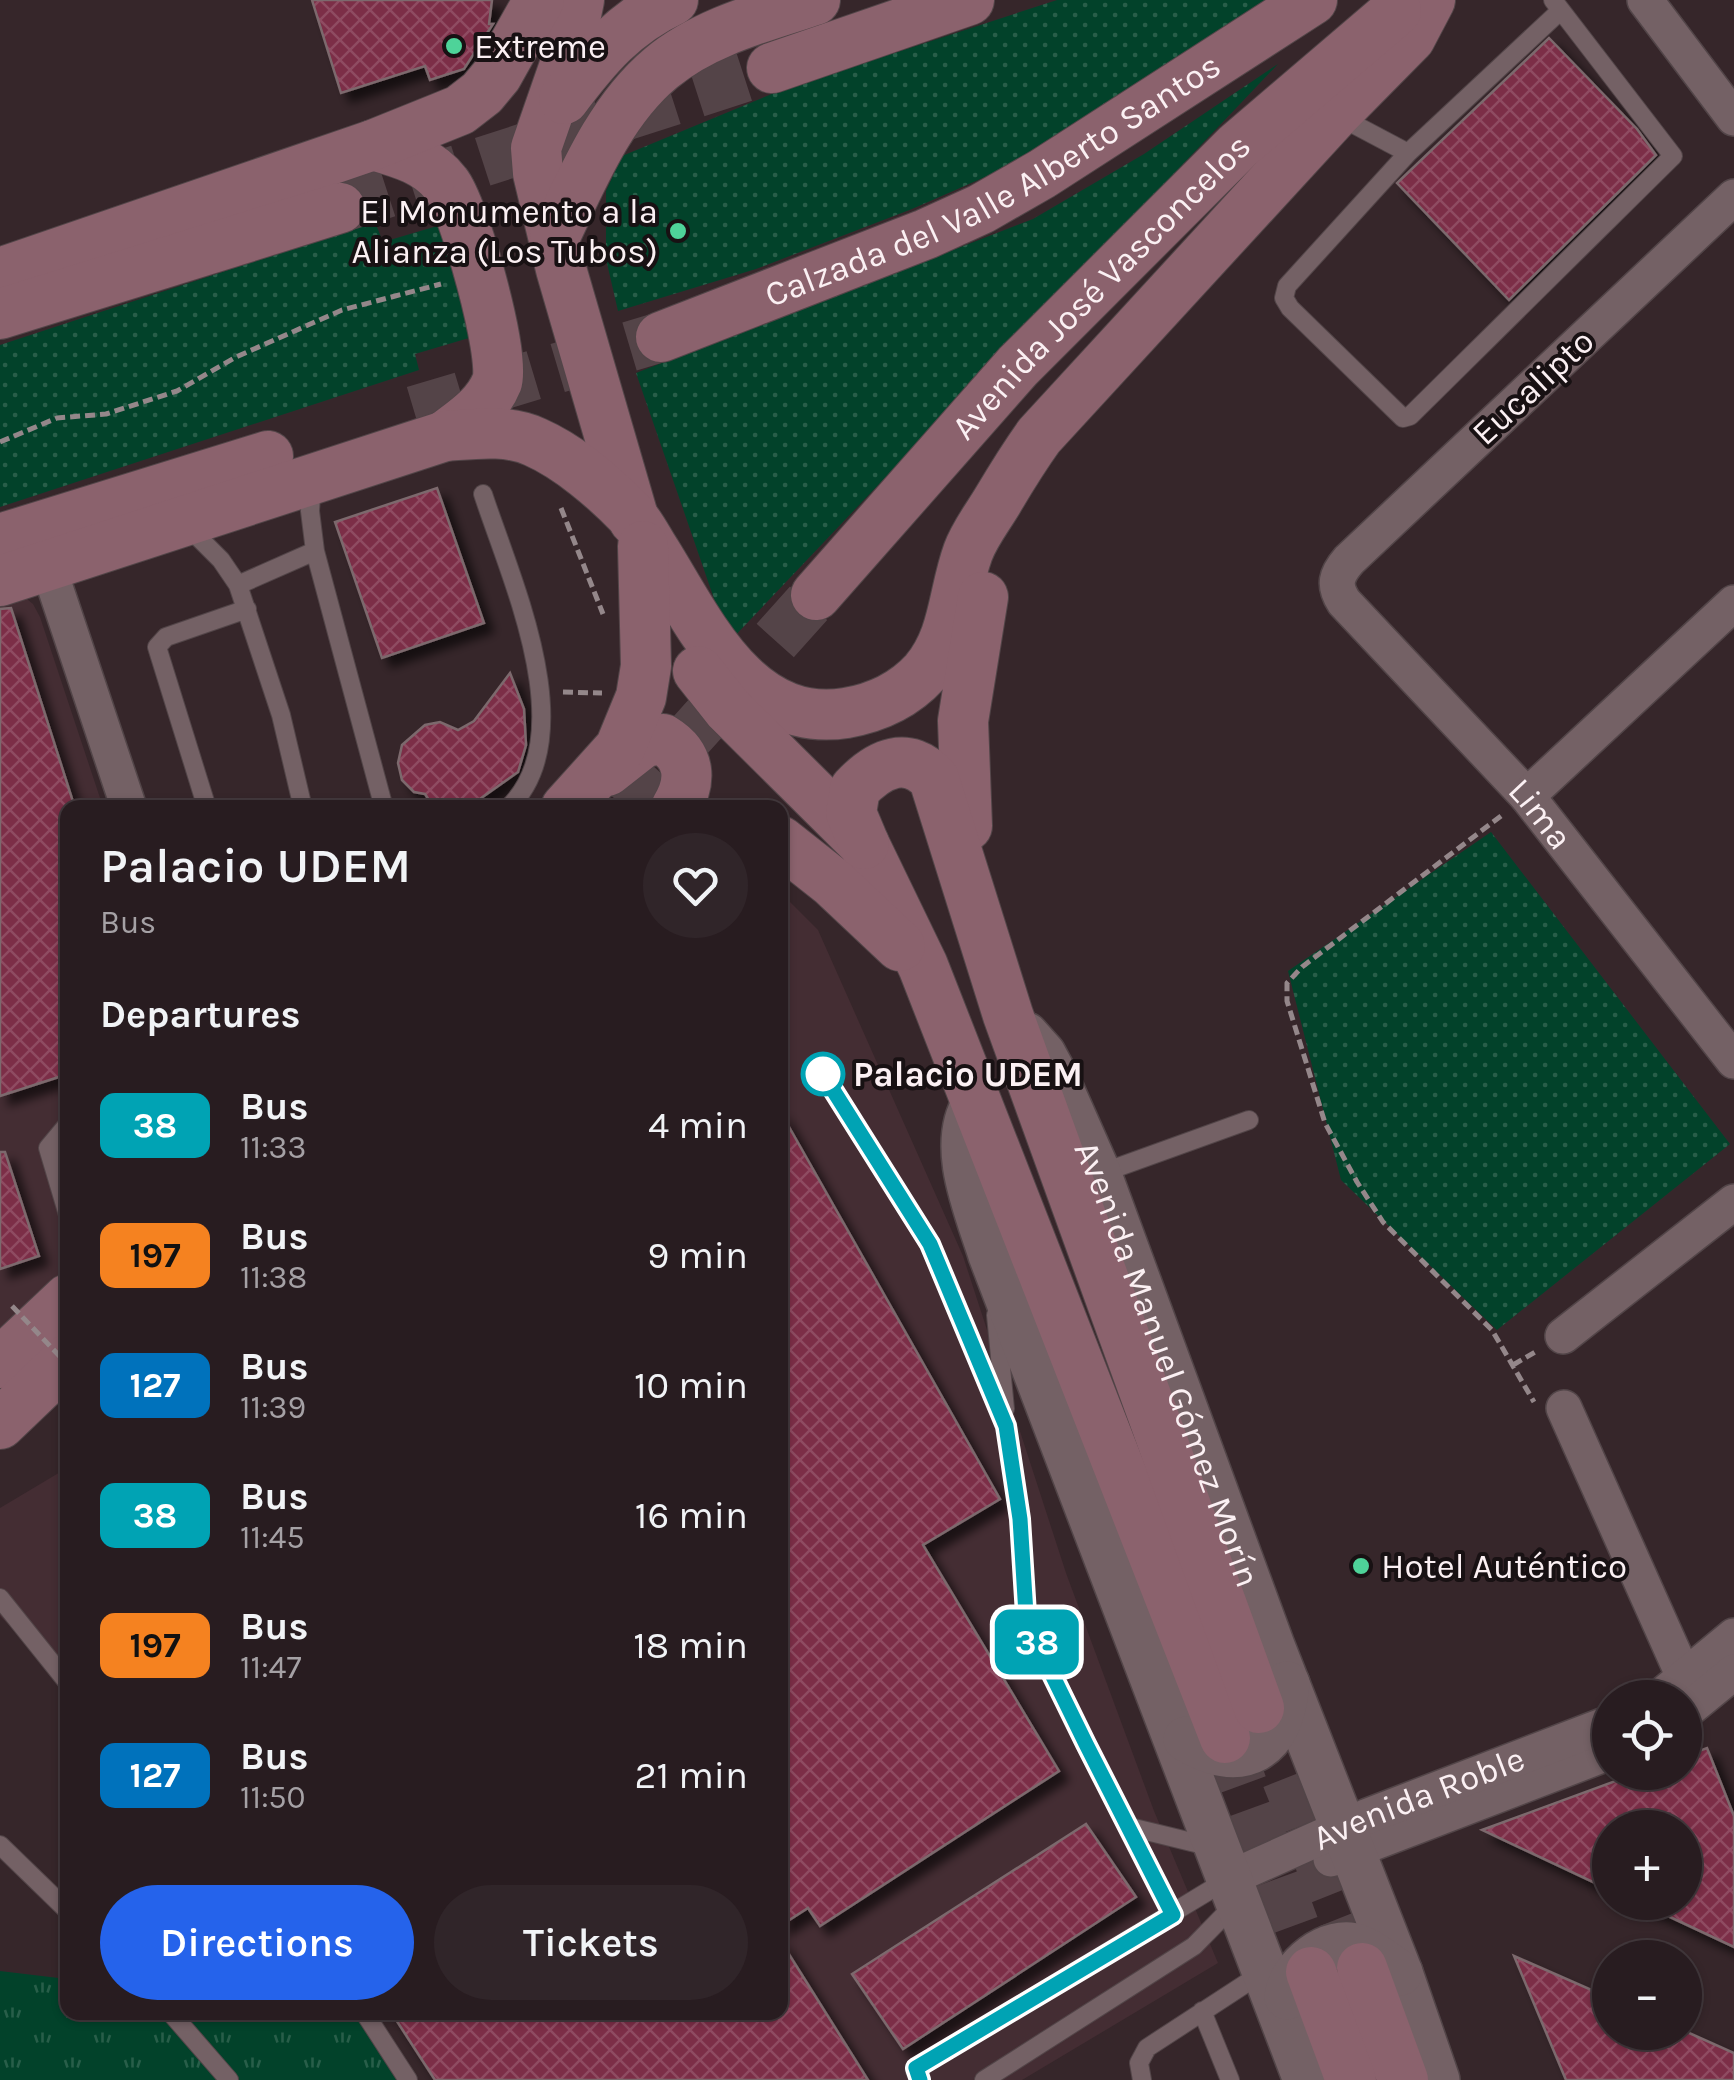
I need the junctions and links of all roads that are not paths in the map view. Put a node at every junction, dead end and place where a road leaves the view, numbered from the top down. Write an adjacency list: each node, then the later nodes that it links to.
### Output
1 (539, 0): 15 (main road)
2 (578, 0): 14 (main road, Avenida Manuel Gómez Morín)
3 (673, 0): 14 (main road)
4 (969, 0): 11 (main road)
5 (1312, 0): 22 (main road, Calzada del Valle Alberto Santos)
6 (1409, 0): 35 (main road, Avenida José Vasconcelos)
7 (1430, 0): 12 (main road)
8 (1645, 0): 13 (street)
9 (786, 3): 19 (main road)
10 (1556, 5): 16 (lane); 16 (lane)
11 (772, 68)
12 (1335, 114): 16 (lane); 26 (main road)
13 (1734, 118)
14 (543, 128): 19 (main road, Avenida Manuel Gómez Morín)
15 (374, 145): 20 (main road); 23 (main road)
16 (1408, 153)
17 (1734, 196): 33 (street, Eucalipto)
18 (340, 208): 21 (main road)
19 (555, 236): 28 (main road, Avenida Manuel Gómez Morín)
20 (0, 273)
21 (0, 314)
22 (661, 338)
23 (429, 424): 24 (main road); 28 (main road); 29 (main road)
24 (312, 477): 27 (main road); 30 (lane)
25 (483, 494): 43 (lane)
26 (998, 501): 28 (main road); 48 (main road)
27 (182, 520): 31 (main road); 34 (lane)
28 (638, 532): 44 (main road); 46 (main road, Avenida Manuel Gómez Morín)
29 (0, 539)
30 (315, 551): 34 (lane); 42 (lane)
31 (48, 566): 32 (main road); 39 (street)
32 (0, 580)
33 (1336, 580): 38 (street, Lima)
34 (238, 585): 37 (lane)
35 (816, 595)
36 (1734, 602): 38 (street)
37 (246, 609): 40 (lane); 41 (lane)
38 (1527, 796): 51 (street, Lima)
39 (126, 800)
40 (205, 800)
41 (301, 800)
42 (382, 800)
43 (516, 800)
44 (573, 800): 45 (main road)
45 (681, 800)
46 (864, 844): 48 (main road); 49 (main road, Avenida Manuel Gómez Morín)
47 (788, 848): 49 (main road)
48 (974, 900): 50 (main road)
49 (923, 966): 53 (main road, Avenida Manuel Gómez Morín)
50 (1008, 1015): 56 (street, Avenida Manuel Gómez Morín); 76 (main road, Avenida Manuel Gómez Morín)
51 (1734, 1061)
52 (823, 1074): 67 (lane)
53 (976, 1102): 59 (street); 76 (main road, Avenida Manuel Gómez Morín)
54 (1249, 1120): 56 (lane)
55 (60, 1134): 57 (lane)
56 (1098, 1174): 76 (street, Avenida Manuel Gómez Morín)
57 (60, 1188)
58 (1734, 1202): 61 (street)
59 (991, 1255): 67 (lane); 77 (street)
60 (60, 1307): 62 (main road)
61 (1563, 1336)
62 (0, 1364)
63 (60, 1369): 66 (main road)
64 (1564, 1408): 73 (street)
65 (60, 1409): 68 (main road)
66 (0, 1424)
67 (1006, 1426): 80 (lane)
68 (0, 1448)
69 (0, 1598): 72 (lane)
70 (1734, 1636): 74 (street)
71 (1734, 1672): 75 (street)
72 (60, 1673)
73 (1670, 1680)
74 (1691, 1680)
75 (1702, 1685)
76 (1257, 1710): 77 (street); 81 (street, Avenida Manuel Gómez Morín)
77 (1171, 1730): 83 (street)
78 (1592, 1730): 81 (street, Avenida Roble)
79 (1592, 1758): 81 (street, Avenida Roble)
80 (1130, 1827): 83 (lane); 85 (lane)
81 (1348, 1840): 83 (street, Avenida Roble); 87 (street, Avenida Manuel Gómez Morín)
82 (0, 1844): 84 (lane)
83 (1229, 1875): 85 (lane); 86 (street); 95 (lane)
84 (60, 1903)
85 (1173, 1915): 94 (lane)
86 (1288, 1971): 88 (lane); 91 (street); 99 (main road)
87 (1381, 1971): 91 (street); 100 (main road, Avenida Manuel Gómez Morín); 101 (street, Avenida Manuel Gómez Morín)
88 (1202, 2011): 96 (lane); 97 (lane)
89 (177, 2020): 92 (lane)
90 (369, 2020): 93 (lane)
91 (1285, 2022): 98 (street)
92 (229, 2080)
93 (408, 2080)
94 (920, 2080)
95 (984, 2080)
96 (1142, 2080)
97 (1230, 2080)
98 (1306, 2080)
99 (1350, 2080)
100 (1403, 2080)
101 (1437, 2080)

